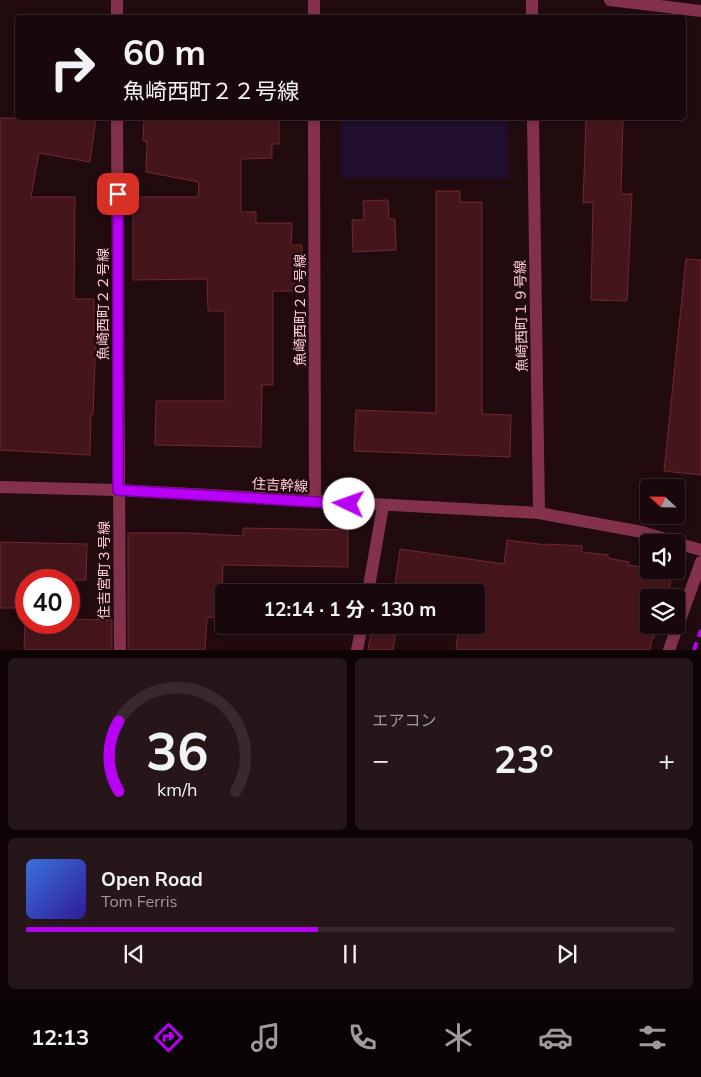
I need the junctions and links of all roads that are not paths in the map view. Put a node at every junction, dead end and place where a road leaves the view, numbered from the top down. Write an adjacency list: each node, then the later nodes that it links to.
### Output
1 (117, 0): 6 (street)
2 (314, 0): 7 (street)
3 (532, 0): 8 (street)
4 (610, 0): 5 (street)
5 (701, 11)
6 (117, 15)
7 (314, 15)
8 (532, 15)
9 (117, 120): 13 (street, 魚崎西町２２号線)
10 (314, 120): 14 (street, 魚崎西町２０号線)
11 (533, 120): 16 (street, 魚崎西町１９号線)
12 (0, 487): 13 (street, 住吉幹線)
13 (118, 490): 14 (street, 住吉幹線); 23 (street, 住吉宮町３号線)
14 (315, 502): 15 (street, 住吉幹線)
15 (384, 506): 16 (street, 住吉幹線); 21 (street)
16 (539, 514): 17 (street, 住吉幹線)
17 (648, 534)
18 (685, 546): 19 (street, 住吉幹線)
19 (701, 550)
20 (701, 562): 25 (street)
21 (369, 584)
22 (360, 634): 24 (street)
23 (120, 650)
24 (357, 650)
25 (669, 650)

